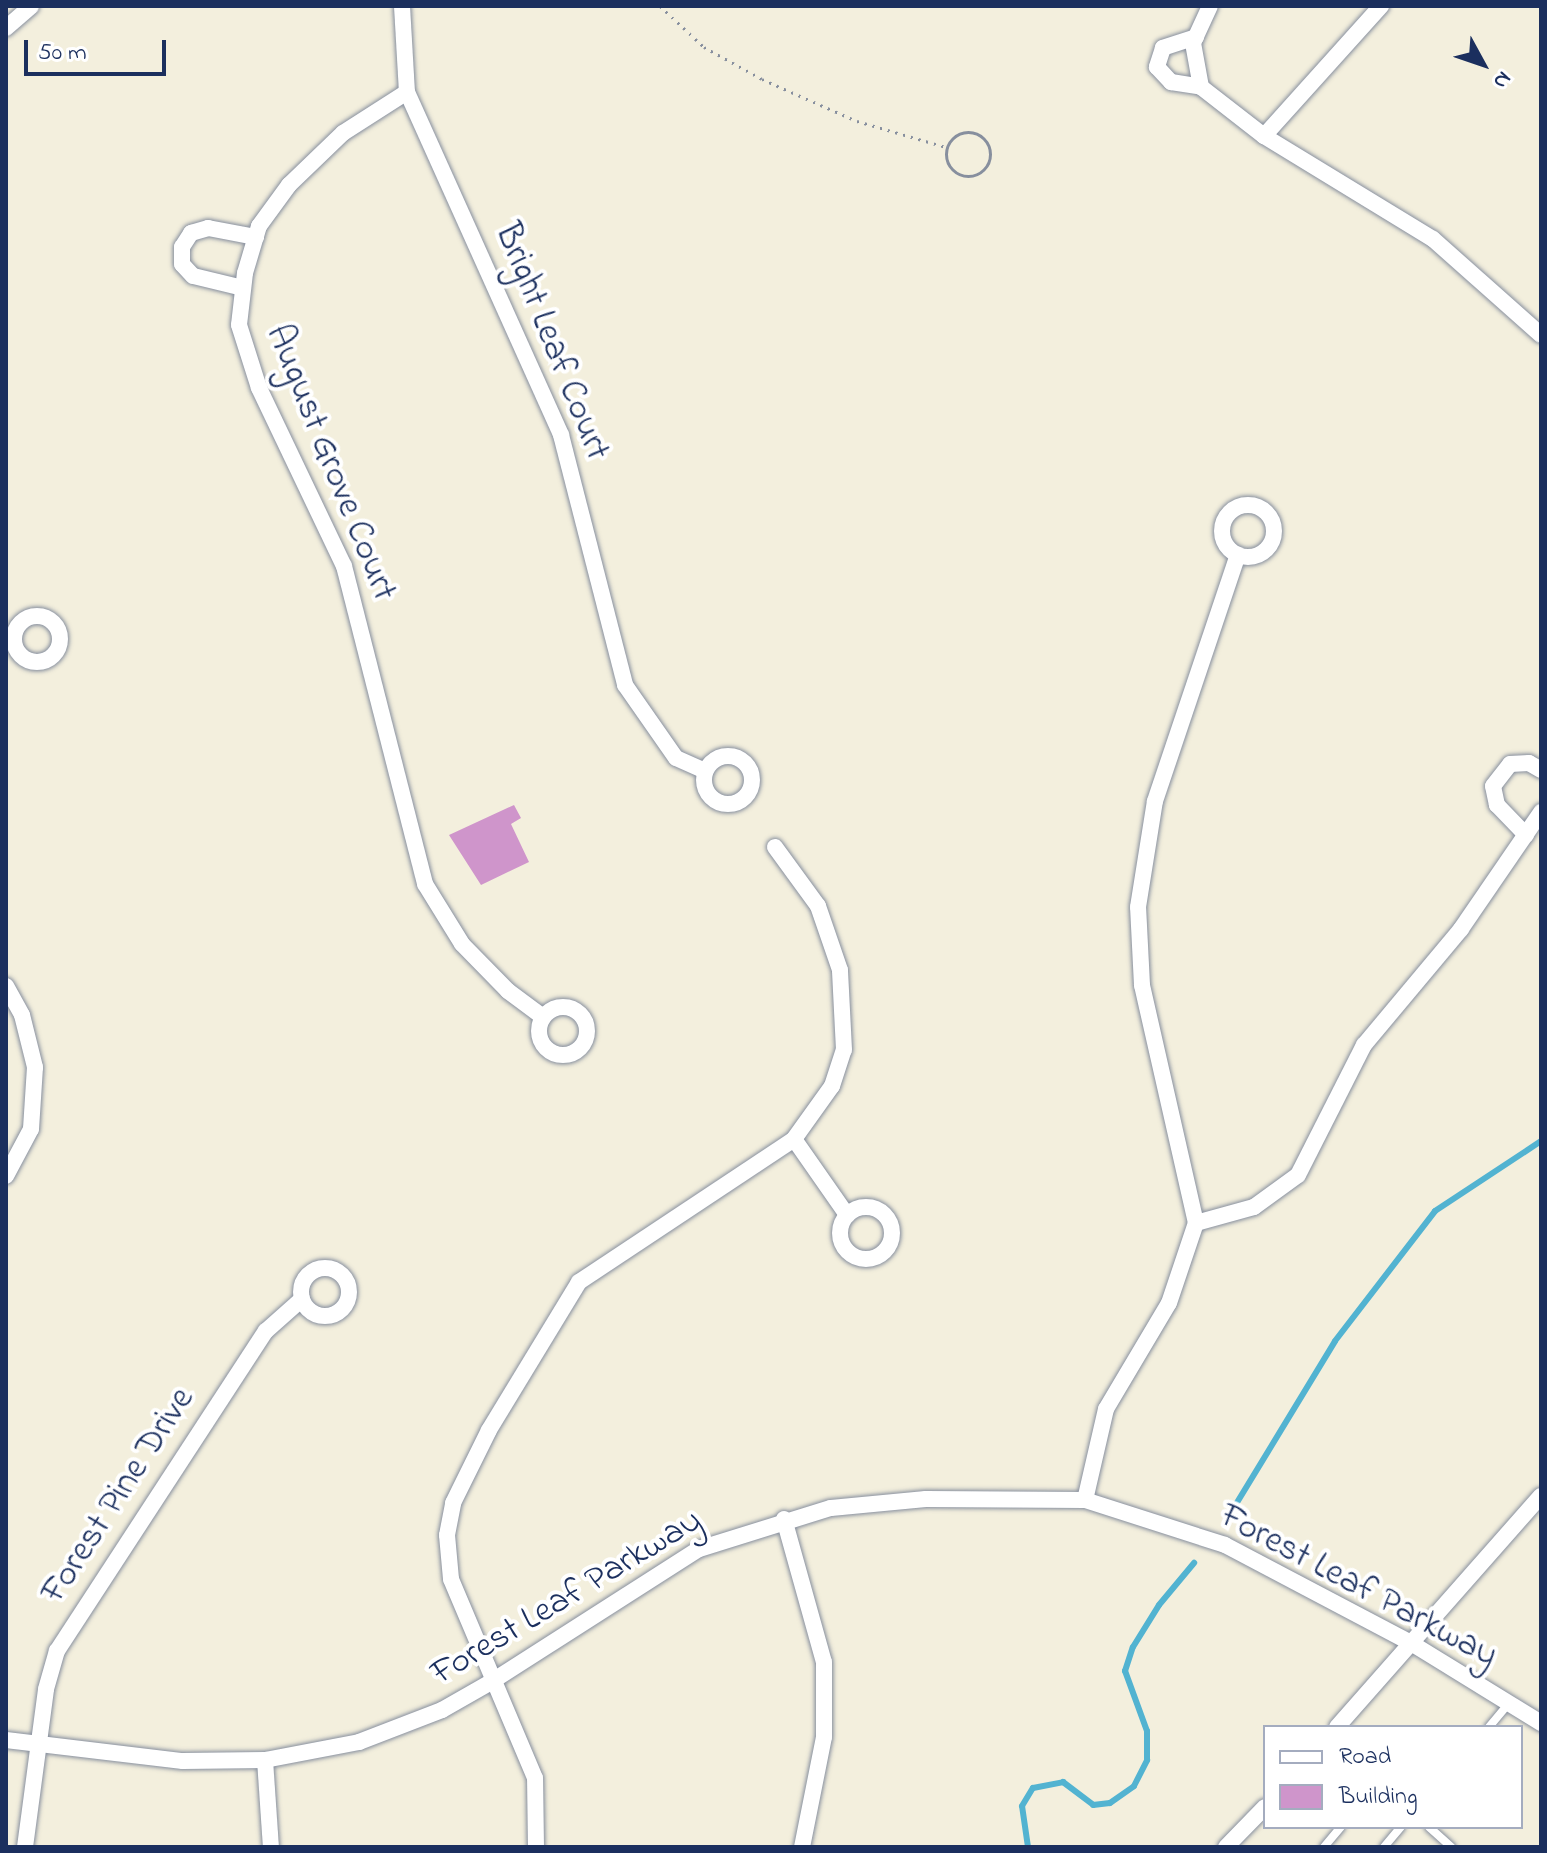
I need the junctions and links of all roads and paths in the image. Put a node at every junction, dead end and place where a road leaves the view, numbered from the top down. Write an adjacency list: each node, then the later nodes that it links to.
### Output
1 (31, 6): 6 (street)
2 (402, 6): 9 (street, Bright Leaf Court)
3 (660, 6): 11 (path)
4 (1210, 6): 7 (street)
5 (1381, 6): 10 (street)
6 (6, 28)
7 (1196, 37): 8 (street); 8 (street)
8 (1201, 87): 10 (street)
9 (407, 92): 12 (street, August Grove Court); 17 (street, Bright Leaf Court)
10 (1264, 136): 14 (street)
11 (946, 147): 11 (path)
12 (256, 237): 13 (street, August Grove Court); 13 (street)
13 (243, 288): 22 (street, August Grove Court)
14 (1541, 335)
15 (1238, 555): 26 (street)
16 (1541, 770): 19 (street)
17 (705, 771)
18 (1541, 812): 19 (street)
19 (1526, 835): 26 (street)
20 (775, 847): 23 (street)
21 (6, 986): 24 (street)
22 (543, 1017)
23 (794, 1139): 25 (street); 32 (street)
24 (6, 1176)
25 (847, 1215)
26 (1196, 1223): 29 (street)
27 (302, 1299): 38 (street, Forest Pine Drive)
28 (1541, 1496): 31 (street)
29 (1085, 1500): 30 (street, Forest Leaf Parkway); 31 (street, Forest Leaf Parkway)
30 (784, 1519): 32 (street, Forest Leaf Parkway); 48 (street)
31 (1411, 1643): 33 (street, Forest Leaf Parkway); 35 (street)
32 (491, 1682): 39 (street, Forest Leaf Parkway); 47 (street)
33 (1508, 1704): 34 (street, Forest Leaf Parkway); 36 (lane)
34 (1541, 1723)
35 (1339, 1725)
36 (1491, 1725)
37 (6, 1740): 38 (street, Forest Leaf Parkway)
38 (38, 1745): 39 (street, Forest Leaf Parkway); 45 (street, Forest Pine Drive)
39 (265, 1760): 46 (street)
40 (1263, 1809): 49 (street)
41 (1339, 1829): 50 (lane)
42 (1400, 1829): 44 (lane)
43 (1431, 1829): 51 (lane)
44 (1387, 1846)
45 (25, 1847)
46 (271, 1847)
47 (536, 1847)
48 (802, 1847)
49 (1226, 1847)
50 (1324, 1847)
51 (1451, 1847)

